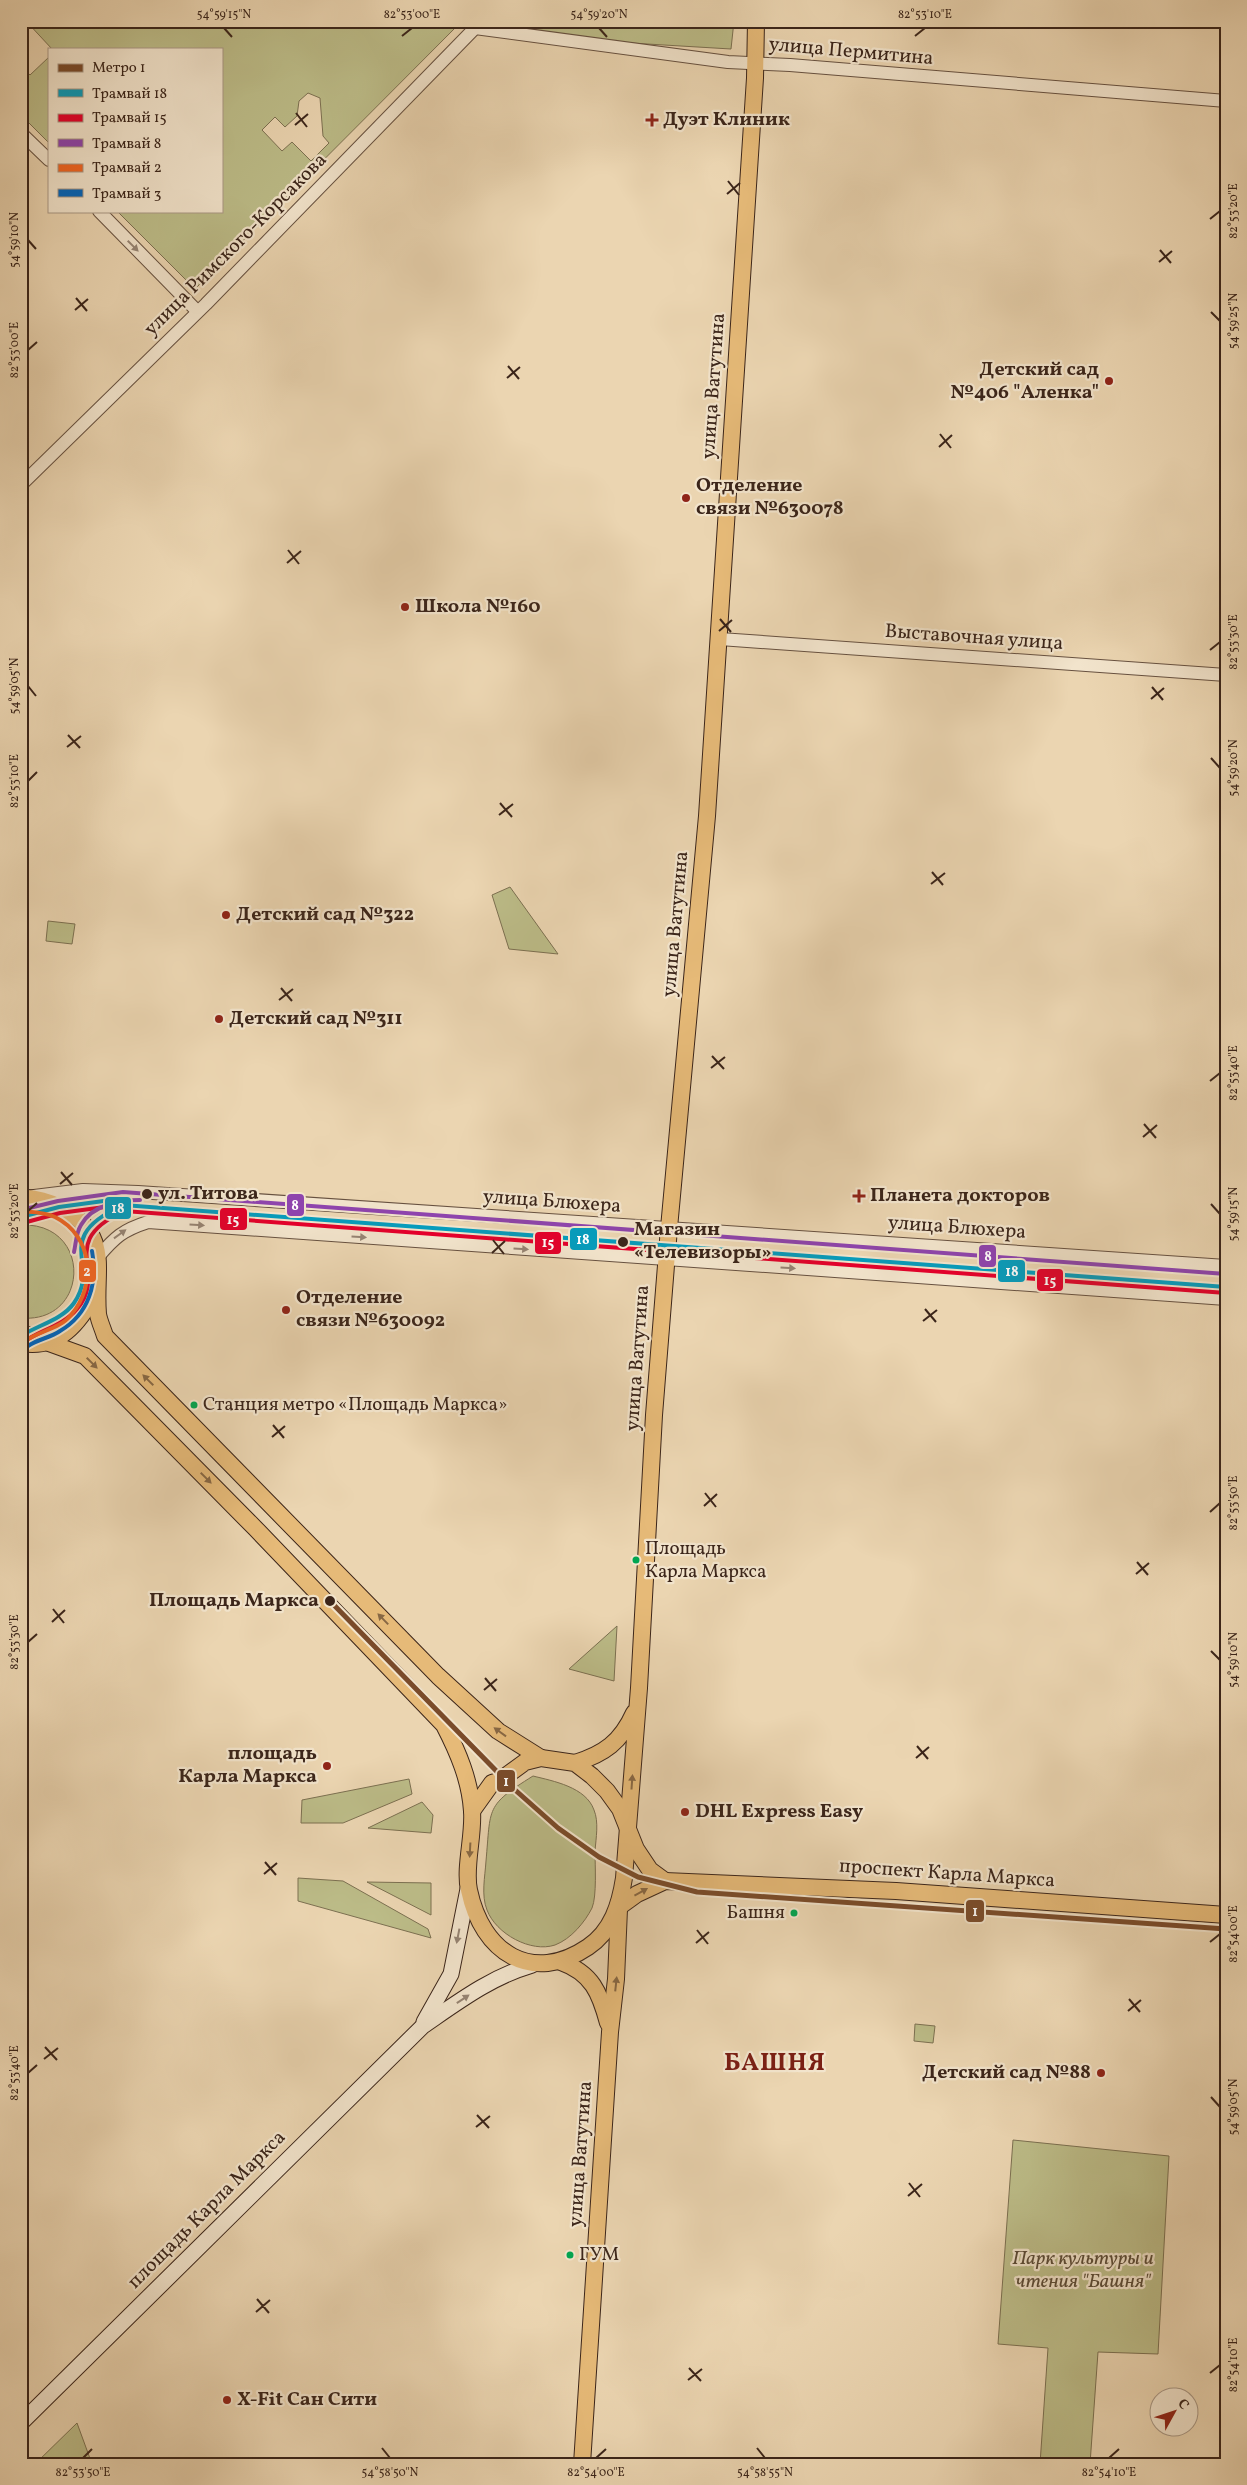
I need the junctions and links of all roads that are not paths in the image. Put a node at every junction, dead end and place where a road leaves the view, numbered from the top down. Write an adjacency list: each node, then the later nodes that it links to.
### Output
1 (756, 21): 3 (main road, улица Ватутина)
2 (471, 25): 3 (street, улица Пермитина); 8 (street, улица Римского-Корсакова)
3 (755, 63): 4 (street, улица Пермитина); 10 (main road, улица Ватутина)
4 (1226, 101)
5 (21, 133): 6 (street)
6 (48, 159)
7 (100, 212): 8 (street, one-way to 8)
8 (197, 311): 9 (street, улица Римского-Корсакова)
9 (21, 485)
10 (720, 639): 11 (street, Выставочная улица); 13 (main road, улица Ватутина)
11 (1226, 675)
12 (24, 1198): 13 (street, улица Блюхера); 14 (main road, площадь Карла Маркса)
13 (669, 1228): 15 (main road, улица Ватутина); 16 (street, улица Блюхера)
14 (98, 1257): 15 (street, one-way to 15); 17 (main road, площадь Карла Маркса)
15 (667, 1260): 18 (street, one-way to 18); 20 (main road, улица Ватутина)
16 (1226, 1266)
17 (98, 1290): 19 (main road, площадь Карла Маркса); 21 (main road, площадь Карла Маркса, one-way to 17)
18 (1226, 1299)
19 (32, 1346): 23 (main road, площадь Карла Маркса, one-way to 23)
20 (638, 1701): 22 (main road); 24 (main road, улица Ватутина, one-way to 20)
21 (541, 1758): 22 (main road, площадь Карла Маркса); 23 (main road, площадь Карла Маркса)
22 (575, 1763): 24 (main road, площадь Карла Маркса)
23 (472, 1811): 26 (main road, площадь Карла Маркса, one-way to 26)
24 (628, 1831): 25 (main road, площадь Карла Маркса); 27 (main road, площадь Карла Маркса)
25 (666, 1881): 27 (main road, площадь Карла Маркса, one-way to 25); 28 (main road, проспект Карла Маркса)
26 (468, 1888): 30 (main road, площадь Карла Маркса); 31 (main road, площадь Карла Маркса, one-way to 31)
27 (619, 1907): 29 (main road, площадь Карла Маркса); 32 (main road, улица Ватутина, one-way to 27)
28 (1226, 1915)
29 (561, 1962): 30 (main road, площадь Карла Маркса); 32 (main road)
30 (532, 1965): 31 (main road, площадь Карла Маркса, one-way to 30)
31 (422, 2026): 33 (main road, площадь Карла Маркса)
32 (610, 2032): 34 (main road, улица Ватутина)
33 (21, 2423)
34 (582, 2464)

